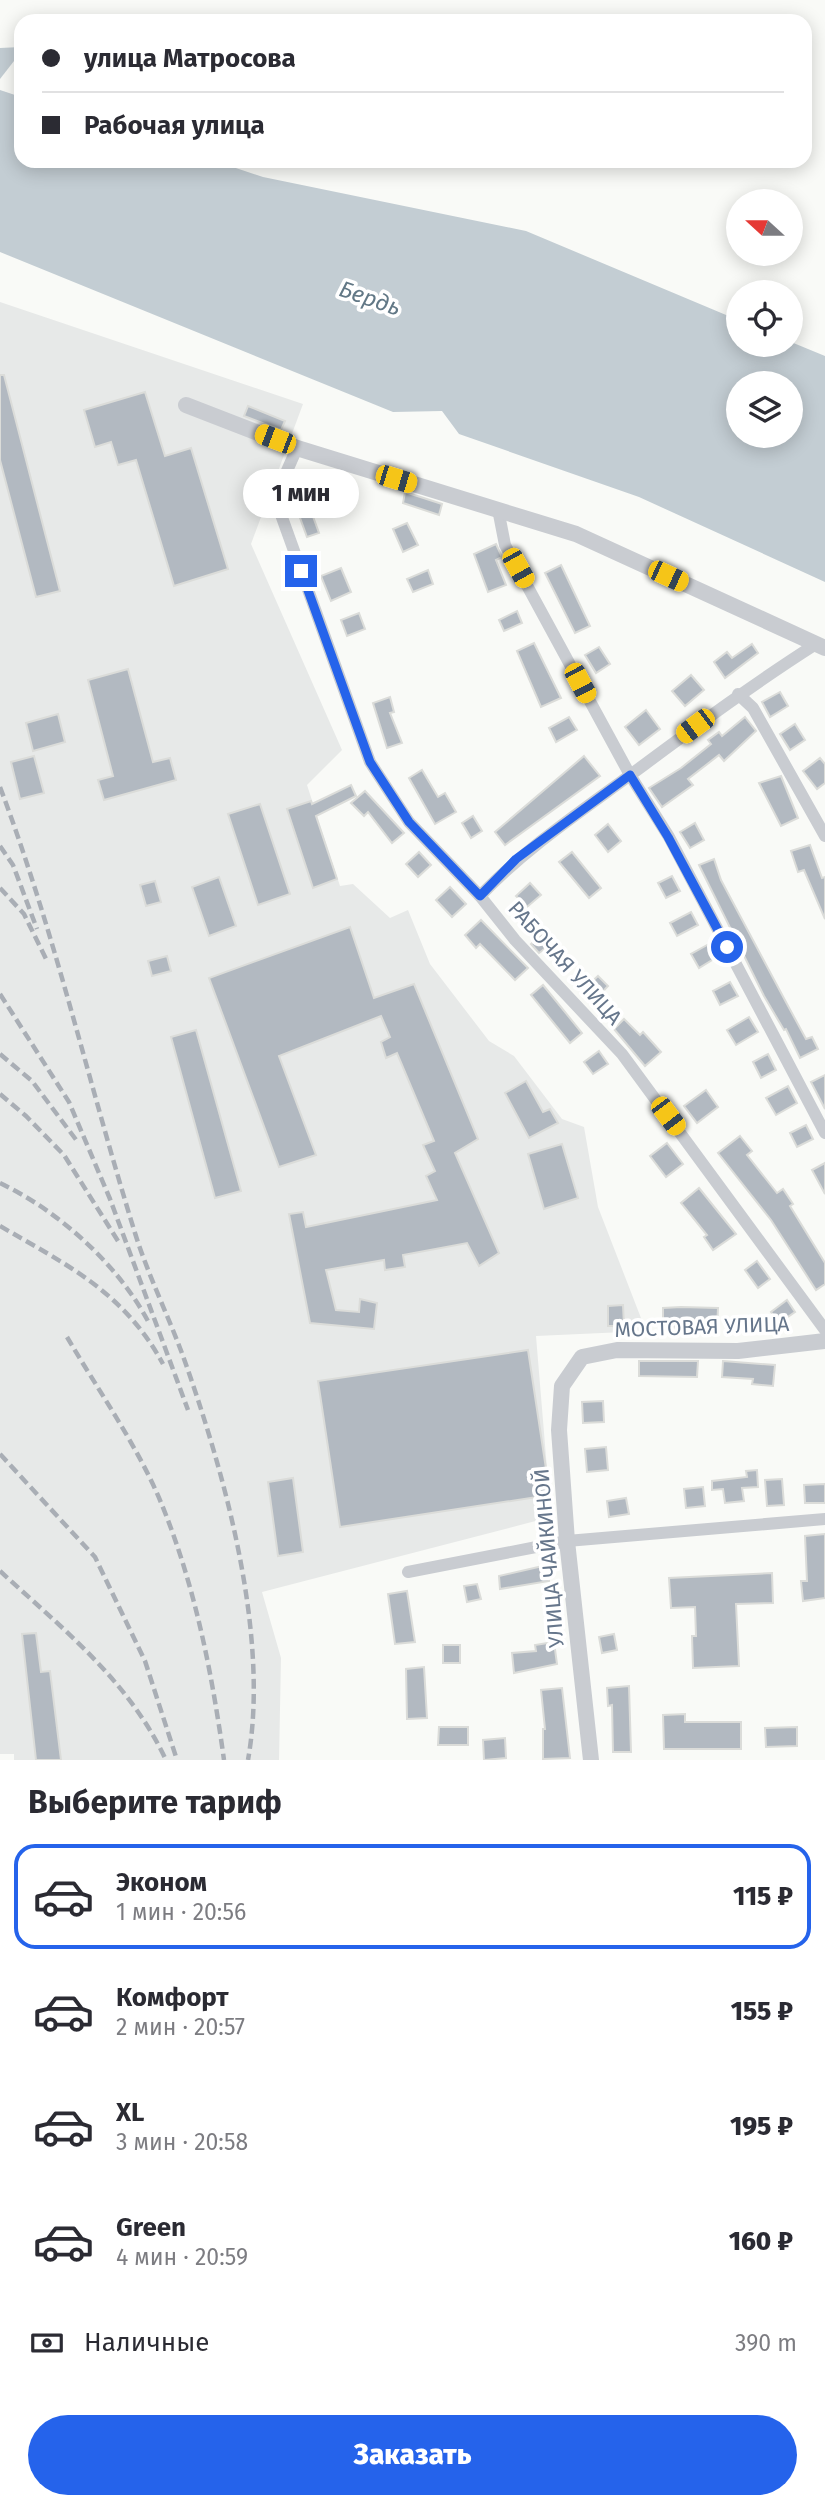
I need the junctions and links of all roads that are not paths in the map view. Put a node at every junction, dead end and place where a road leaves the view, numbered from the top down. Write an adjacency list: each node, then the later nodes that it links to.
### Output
1 (186, 405): 2 (street)
2 (297, 448): 3 (street); 8 (street, РАБОЧАЯ УЛИЦА)
3 (498, 509): 4 (street); 6 (street)
4 (821, 646): 5 (street)
5 (738, 694): 6 (street); 7 (street)
6 (630, 775): 8 (street); 9 (street)
7 (825, 836)
8 (480, 896): 10 (street, РАБОЧАЯ УЛИЦА)
9 (825, 1133)
10 (825, 1329)
11 (825, 1342): 12 (street, МОСТОВАЯ УЛИЦА)
12 (582, 1357): 14 (street, УЛИЦА ЧАЙКИНОЙ)
13 (825, 1519): 14 (street)
14 (567, 1541): 15 (street); 16 (street, УЛИЦА ЧАЙКИНОЙ)
15 (408, 1572)
16 (591, 1760)

